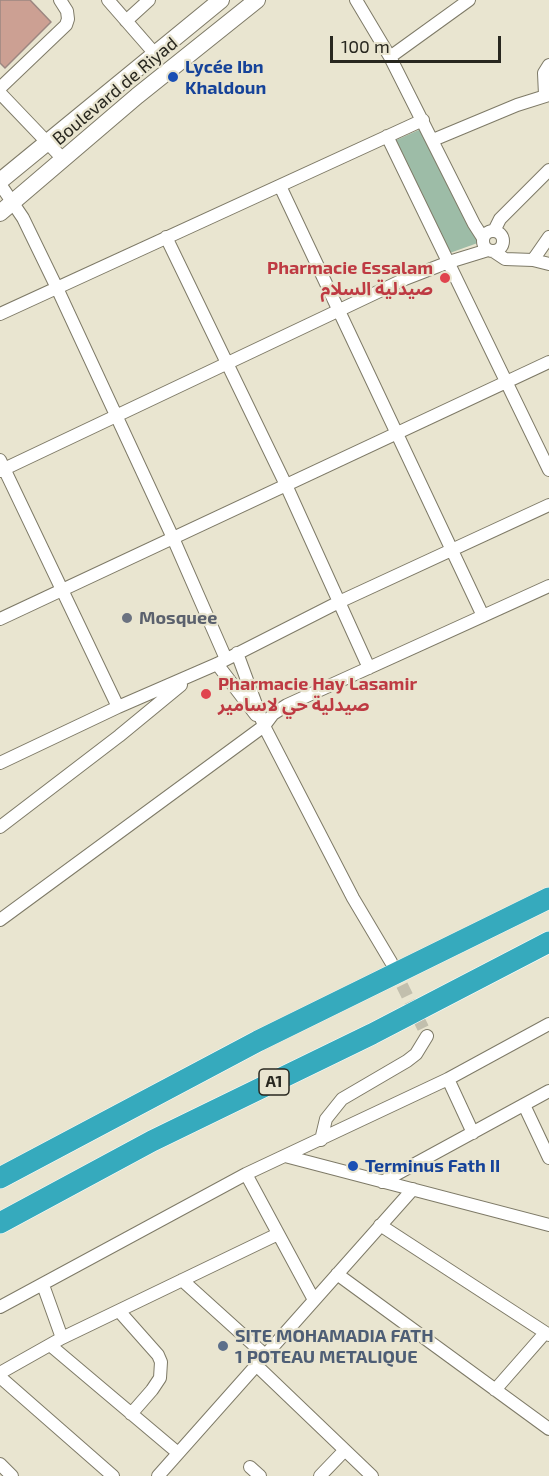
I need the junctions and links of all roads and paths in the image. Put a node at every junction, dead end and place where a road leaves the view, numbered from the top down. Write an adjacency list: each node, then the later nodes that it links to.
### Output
1 (60, 0): 12 (street)
2 (108, 0): 8 (street)
3 (149, 0): 8 (street)
4 (221, 0): 9 (main road, Boulevard de Riyad)
5 (257, 0): 19 (main road, Boulevard de Riyad)
6 (356, 0): 10 (street)
7 (469, 0): 10 (street)
8 (126, 21): 9 (street)
9 (156, 55): 18 (main road, Boulevard de Riyad)
10 (390, 57): 15 (street)
11 (549, 65): 14 (street)
12 (0, 88)
13 (0, 93): 18 (street)
14 (547, 95): 17 (street)
15 (423, 120): 16 (street); 17 (street)
16 (387, 136): 22 (street); 28 (street)
17 (433, 140): 27 (street)
18 (47, 143): 19 (street); 21 (main road, Boulevard de Riyad)
19 (64, 160): 23 (main road, Boulevard de Riyad)
20 (549, 170): 27 (street)
21 (0, 182): 23 (street)
22 (280, 186): 25 (street); 32 (street)
23 (13, 202): 24 (main road, Boulevard de Riyad); 31 (street)
24 (0, 213)
25 (166, 237): 31 (street); 35 (street)
26 (549, 237): 29 (street)
27 (489, 240): 28 (street); 29 (street); 29 (street)
28 (456, 260): 32 (street); 36 (street)
29 (530, 260): 30 (street)
30 (549, 264)
31 (57, 288): 33 (street); 37 (street)
32 (338, 311): 35 (street); 38 (street)
33 (0, 315)
34 (549, 362): 36 (street)
35 (227, 364): 37 (street); 41 (street)
36 (506, 382): 38 (street); 40 (street)
37 (117, 416): 39 (street); 43 (street)
38 (396, 433): 41 (street); 44 (street)
39 (1, 467): 46 (street)
40 (549, 470)
41 (286, 485): 43 (street); 47 (street)
42 (549, 505): 44 (street)
43 (173, 538): 46 (street); 50 (street)
44 (453, 550): 47 (street); 48 (street)
45 (549, 586): 48 (street)
46 (62, 590): 49 (street); 53 (street)
47 (339, 602): 50 (street); 51 (street)
48 (483, 616): 51 (street)
49 (0, 619)
50 (227, 659): 52 (street); 54 (street); 54 (street)
51 (369, 668): 54 (street)
52 (191, 676): 53 (street); 56 (street)
53 (118, 707): 55 (street)
54 (264, 726): 58 (street); 60 (street)
55 (1, 759)
56 (0, 827)
57 (549, 898): 71 (highway, A1)
58 (0, 920)
59 (549, 942): 74 (highway, A1)
60 (391, 962)
61 (549, 1024): 63 (street)
62 (427, 1036): 67 (street)
63 (448, 1078): 66 (street); 67 (street)
64 (549, 1091): 65 (street)
65 (524, 1105): 66 (street); 69 (street)
66 (473, 1133): 72 (street)
67 (321, 1140): 68 (street)
68 (285, 1156): 70 (street); 72 (street)
69 (549, 1158)
70 (246, 1174): 77 (street); 80 (street)
71 (0, 1178)
72 (382, 1182): 73 (street)
73 (413, 1189): 75 (street); 76 (street)
74 (0, 1223)
75 (380, 1225): 78 (street); 84 (street)
76 (549, 1225)
77 (278, 1234): 79 (street); 81 (street)
78 (337, 1274): 81 (street); 90 (street)
79 (182, 1280): 83 (street); 87 (street)
80 (43, 1285): 82 (street); 85 (street)
81 (314, 1300): 87 (street)
82 (0, 1307)
83 (119, 1311): 85 (street); 91 (street)
84 (547, 1334): 90 (street)
85 (62, 1338): 86 (street)
86 (50, 1345): 89 (street); 91 (street)
87 (265, 1355): 88 (street)
88 (256, 1365): 93 (street); 94 (street)
89 (0, 1375): 99 (street)
90 (495, 1390): 92 (street)
91 (131, 1414): 94 (street)
92 (549, 1429)
93 (344, 1451): 101 (street); 102 (street)
94 (178, 1453): 97 (street)
95 (0, 1464): 98 (street)
96 (250, 1467): 100 (street)
97 (160, 1475)
98 (12, 1476)
99 (113, 1476)
100 (260, 1476)
101 (320, 1476)
102 (372, 1476)

